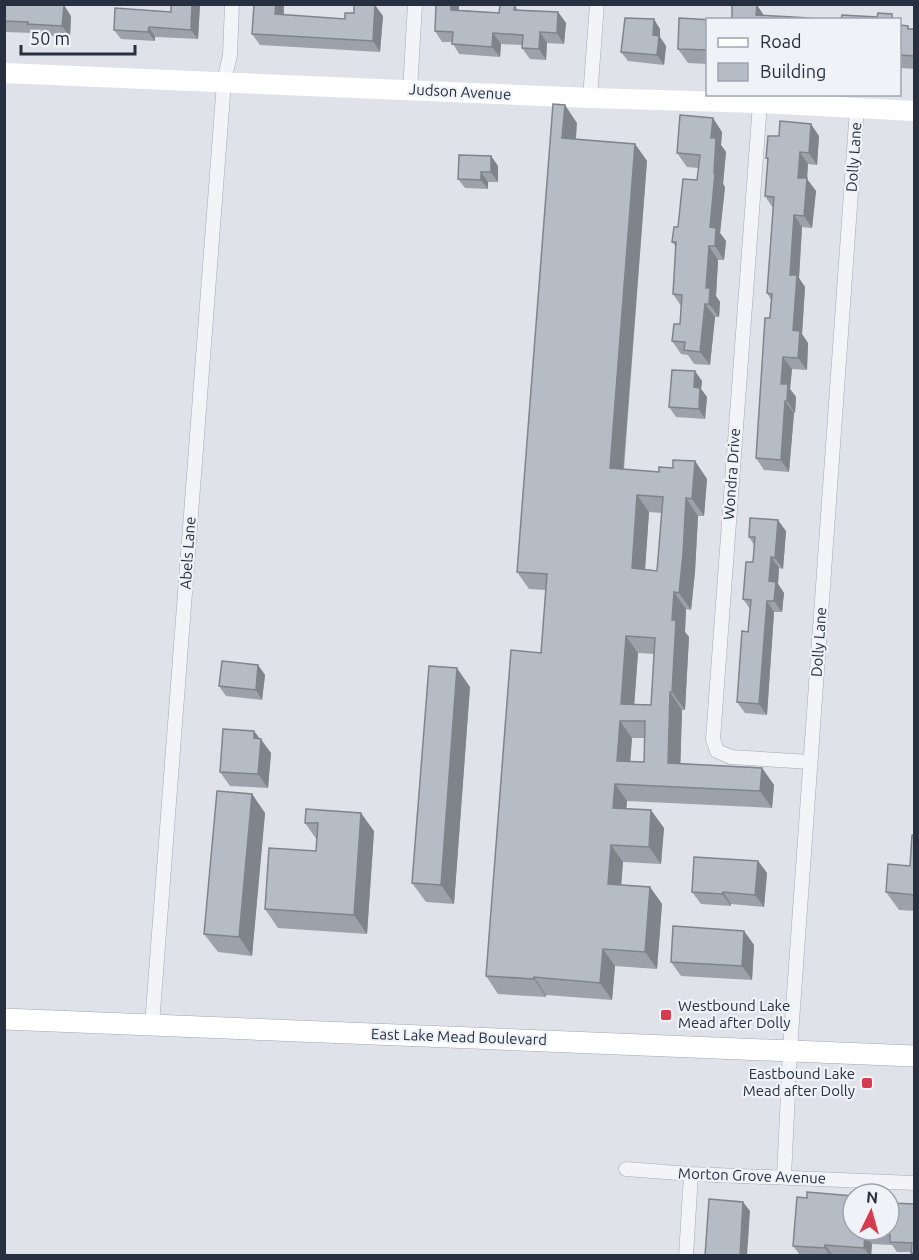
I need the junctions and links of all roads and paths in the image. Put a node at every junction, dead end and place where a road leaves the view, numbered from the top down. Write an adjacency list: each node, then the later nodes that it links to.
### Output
1 (232, 4): 5 (street, Abels Lane)
2 (415, 4): 6 (street)
3 (597, 4): 7 (street)
4 (4, 73): 5 (street, Judson Avenue)
5 (224, 82): 6 (street, Judson Avenue); 13 (street, Abels Lane)
6 (410, 90): 7 (street, Judson Avenue)
7 (590, 98): 8 (street, Judson Avenue)
8 (760, 103): 9 (street, Judson Avenue); 11 (street, Wondra Drive)
9 (857, 108): 10 (street, Judson Avenue); 11 (street, Dolly Lane)
10 (915, 111)
11 (810, 762): 14 (street, Dolly Lane)
12 (4, 1018): 13 (main road, East Lake Mead Boulevard)
13 (152, 1025): 14 (main road, East Lake Mead Boulevard)
14 (790, 1050): 15 (main road, East Lake Mead Boulevard); 18 (street, Dolly Lane)
15 (915, 1056)
16 (626, 1169): 17 (street, Morton Grove Avenue)
17 (691, 1174): 18 (street, Morton Grove Avenue); 20 (street)
18 (784, 1177): 19 (street, Morton Grove Avenue)
19 (915, 1183)
20 (686, 1256)

